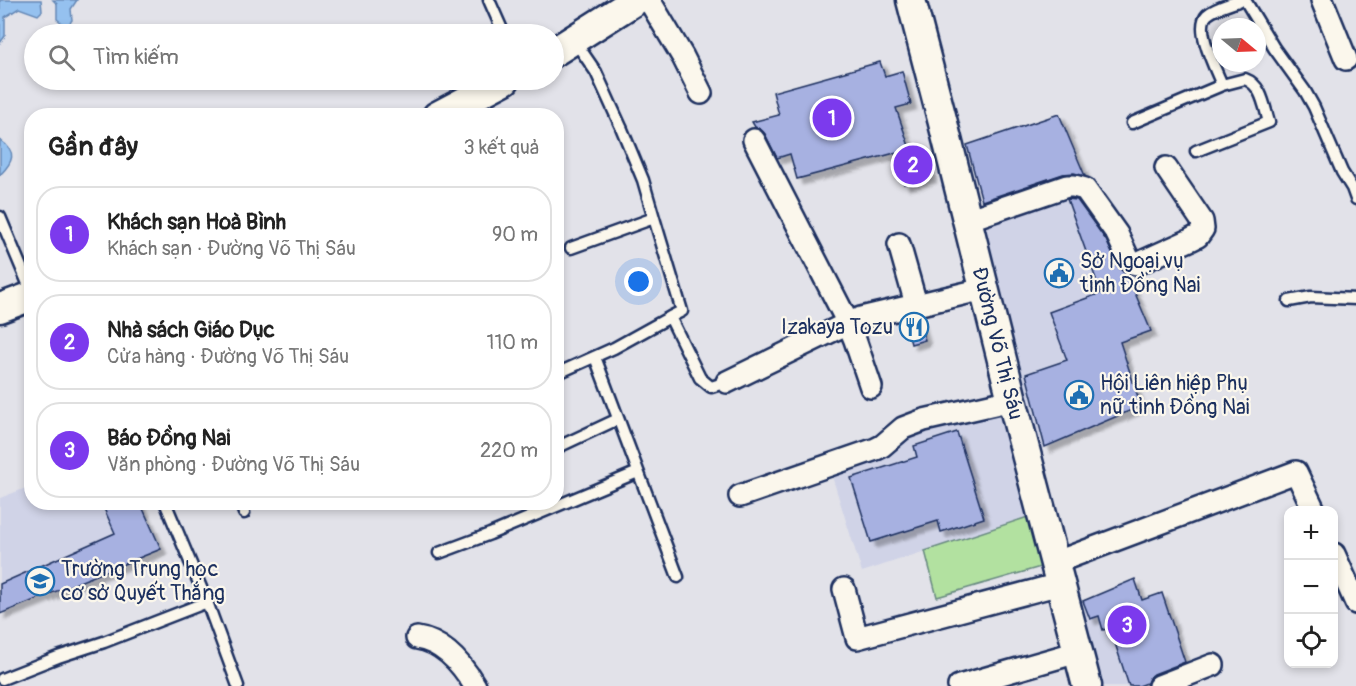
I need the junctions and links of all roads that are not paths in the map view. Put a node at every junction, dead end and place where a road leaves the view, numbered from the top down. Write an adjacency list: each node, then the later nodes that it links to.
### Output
1 (489, 0): 7 (lane)
2 (636, 0): 8 (main road)
3 (649, 0): 12 (street)
4 (911, 0): 21 (main road, Đường Võ Thị Sáu)
5 (1243, 0): 10 (lane); 18 (lane)
6 (1322, 0): 9 (street)
7 (500, 24)
8 (564, 46): 20 (lane)
9 (1346, 59)
10 (1222, 85): 14 (lane); 16 (lane)
11 (486, 90): 13 (main road)
12 (701, 93)
13 (452, 108)
14 (1132, 123)
15 (754, 140): 32 (street)
16 (1196, 151)
17 (1166, 168): 21 (street)
18 (1356, 199)
19 (0, 217): 24 (lane)
20 (654, 218): 23 (lane); 31 (lane)
21 (967, 220): 25 (main road, Đường Võ Thị Sáu)
22 (899, 244): 29 (street)
23 (571, 248)
24 (24, 275)
25 (984, 289): 29 (street); 37 (main road, Đường Võ Thị Sáu)
26 (24, 298): 30 (main road)
27 (1356, 298): 28 (lane)
28 (1289, 301)
29 (916, 304): 32 (street)
30 (0, 308)
31 (670, 317): 33 (lane); 35 (lane)
32 (848, 323): 35 (street); 36 (street)
33 (595, 357): 34 (lane); 38 (lane)
34 (564, 371)
35 (727, 382)
36 (871, 387)
37 (1012, 400): 41 (street); 48 (main road, Đường Võ Thị Sáu)
38 (618, 418): 39 (lane); 40 (lane)
39 (564, 444)
40 (638, 472): 42 (lane); 49 (lane)
41 (740, 496)
42 (564, 503)
43 (1312, 506): 48 (street)
44 (168, 510): 51 (lane)
45 (547, 510): 46 (lane)
46 (439, 553)
47 (1337, 560): 52 (street)
48 (1057, 573): 50 (street); 54 (main road, Đường Võ Thị Sáu)
49 (678, 577)
50 (844, 589)
51 (207, 602): 56 (lane); 57 (lane)
52 (1356, 603)
53 (417, 638): 58 (street)
54 (1078, 652): 59 (street); 60 (main road, Đường Võ Thị Sáu)
55 (1214, 665): 61 (street)
56 (2, 679)
57 (238, 686)
58 (475, 686)
59 (959, 686)
60 (1087, 686)
61 (1158, 686)

